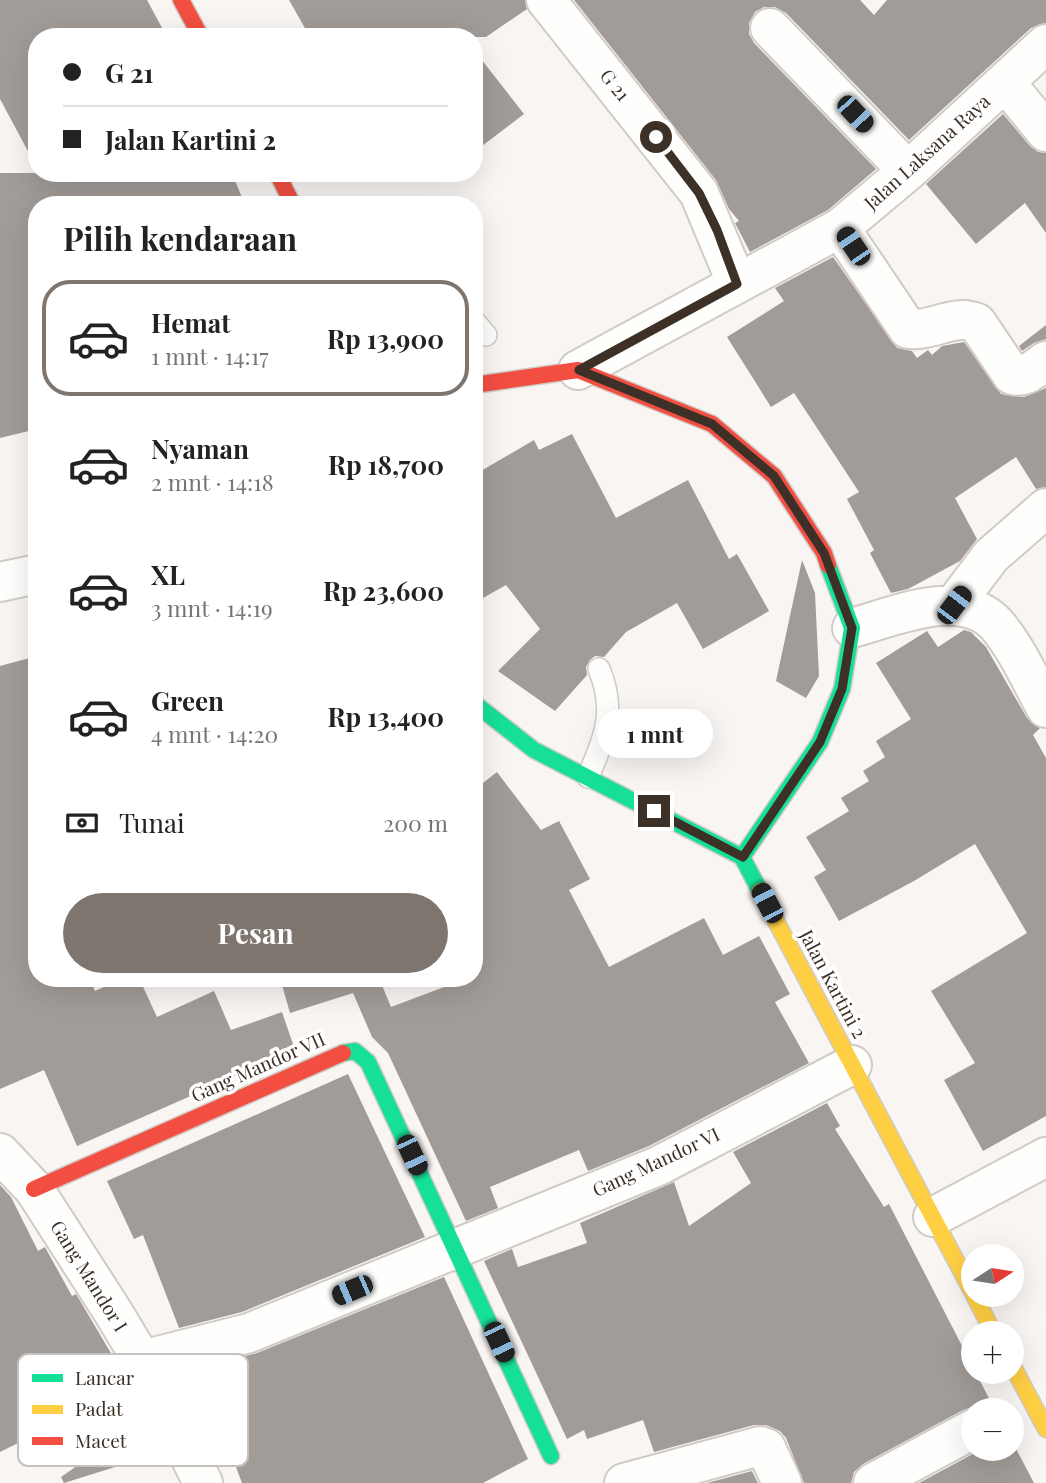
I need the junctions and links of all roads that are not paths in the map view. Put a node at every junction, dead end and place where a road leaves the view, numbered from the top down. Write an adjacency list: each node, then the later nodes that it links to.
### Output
1 (181, 0): 3 (street)
2 (546, 0): 10 (street, G 21)
3 (196, 28)
4 (770, 28): 8 (street)
5 (1046, 44): 6 (street, Jalan Laksana Raya)
6 (1004, 82): 7 (street); 8 (street, Jalan Laksana Raya)
7 (1046, 132)
8 (908, 171): 9 (street, Jalan Laksana Raya)
9 (841, 228): 10 (street, Jalan Laksana Raya); 11 (street)
10 (737, 284): 12 (street, Jalan Laksana Raya)
11 (1046, 360)
12 (579, 370): 13 (street); 18 (street)
13 (483, 384)
14 (1046, 508): 17 (street)
15 (28, 576): 16 (street)
16 (0, 582)
17 (954, 605): 18 (street); 20 (street)
18 (852, 628): 23 (street)
19 (599, 669): 22 (lane)
20 (1046, 708)
21 (483, 710): 22 (street)
22 (588, 777): 23 (street)
23 (743, 857): 24 (street, Jalan Kartini 2)
24 (852, 1065): 28 (street, Jalan Kartini 2); 29 (street, Gang Mandor VI)
25 (0, 1153): 27 (street, Gang Mandor I)
26 (1046, 1157): 28 (street)
27 (34, 1189): 29 (street, Gang Mandor VII); 31 (street, Gang Mandor I)
28 (933, 1217): 30 (street, Jalan Kartini 2)
29 (455, 1248): 32 (street, Gang Mandor VI); 36 (street, Gang Mandor VII)
30 (961, 1270)
31 (138, 1354)
32 (166, 1354)
33 (1018, 1384): 34 (street)
34 (1028, 1413)
35 (961, 1435): 41 (street)
36 (551, 1456)
37 (195, 1466): 38 (street, Gang Mandor I)
38 (203, 1483)
39 (624, 1483): 40 (street)
40 (782, 1483)
41 (873, 1483)

